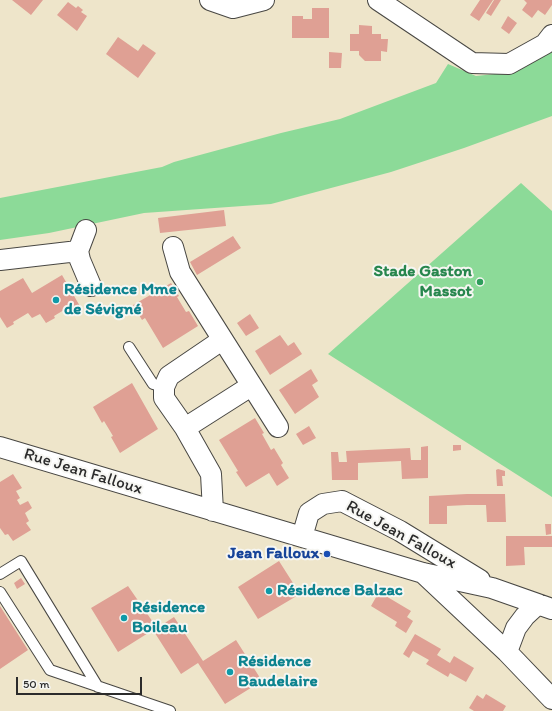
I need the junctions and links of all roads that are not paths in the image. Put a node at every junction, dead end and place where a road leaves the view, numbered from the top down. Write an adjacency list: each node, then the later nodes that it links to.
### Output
1 (210, 0): 2 (street)
2 (264, 0)
3 (378, 0): 4 (street)
4 (552, 35)
5 (86, 230): 7 (street)
6 (173, 247): 10 (street)
7 (78, 252): 8 (street); 9 (street)
8 (0, 260)
9 (91, 286)
10 (222, 340): 12 (street); 13 (street)
11 (130, 347): 13 (lane)
12 (251, 386): 14 (street); 15 (street)
13 (164, 387): 15 (street)
14 (278, 427)
15 (185, 428): 17 (street)
16 (0, 447): 17 (street, Rue Jean Falloux)
17 (213, 511): 18 (street, Rue Jean Falloux)
18 (302, 537): 19 (street, Rue Jean Falloux); 21 (street, Rue Jean Falloux)
19 (423, 573): 21 (street, Rue Jean Falloux); 24 (street, Rue Jean Falloux)
20 (0, 574): 25 (lane)
21 (492, 588): 23 (street, Rue Jean Falloux)
22 (0, 592): 25 (lane)
23 (545, 606): 24 (street)
24 (507, 652): 26 (street, Rue Jean Falloux)
25 (98, 687): 27 (lane)
26 (552, 699)
27 (170, 711)

